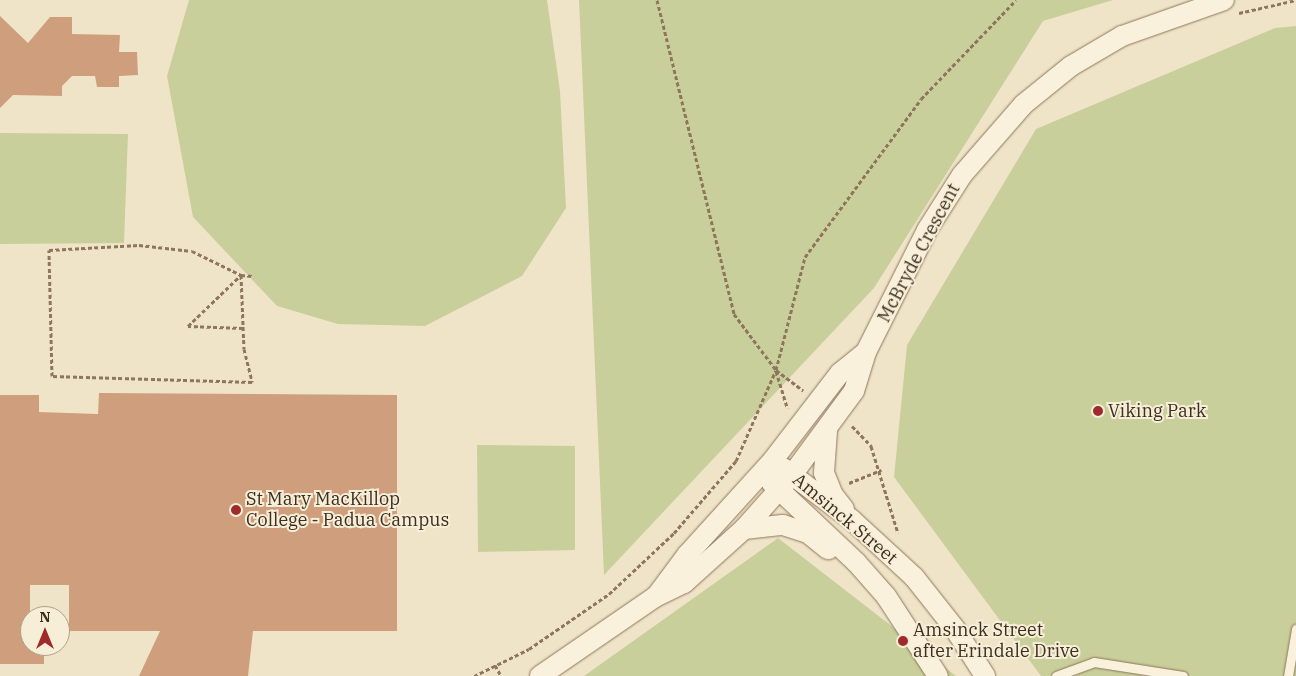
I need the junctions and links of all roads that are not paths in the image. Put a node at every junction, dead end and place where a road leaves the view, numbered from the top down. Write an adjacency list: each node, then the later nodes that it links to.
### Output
1 (1228, 7): 2 (street, McBryde Crescent)
2 (866, 352): 3 (street, McBryde Crescent); 4 (street, McBryde Crescent)
3 (827, 430): 5 (street, McBryde Crescent); 6 (street)
4 (767, 467): 5 (street, Amsinck Street); 9 (street, McBryde Crescent)
5 (786, 482): 6 (street, Amsinck Street); 7 (street, McBryde Crescent); 8 (street, Amsinck Street)
6 (852, 520): 13 (street, Amsinck Street)
7 (744, 529): 8 (street); 9 (street, McBryde Crescent)
8 (856, 562): 11 (street, Amsinck Street)
9 (655, 598): 12 (street, McBryde Crescent)
10 (1296, 629): 16 (lane)
11 (938, 674)
12 (540, 676)
13 (985, 676)
14 (1056, 676): 15 (lane)
15 (1183, 676)
16 (1288, 676)

